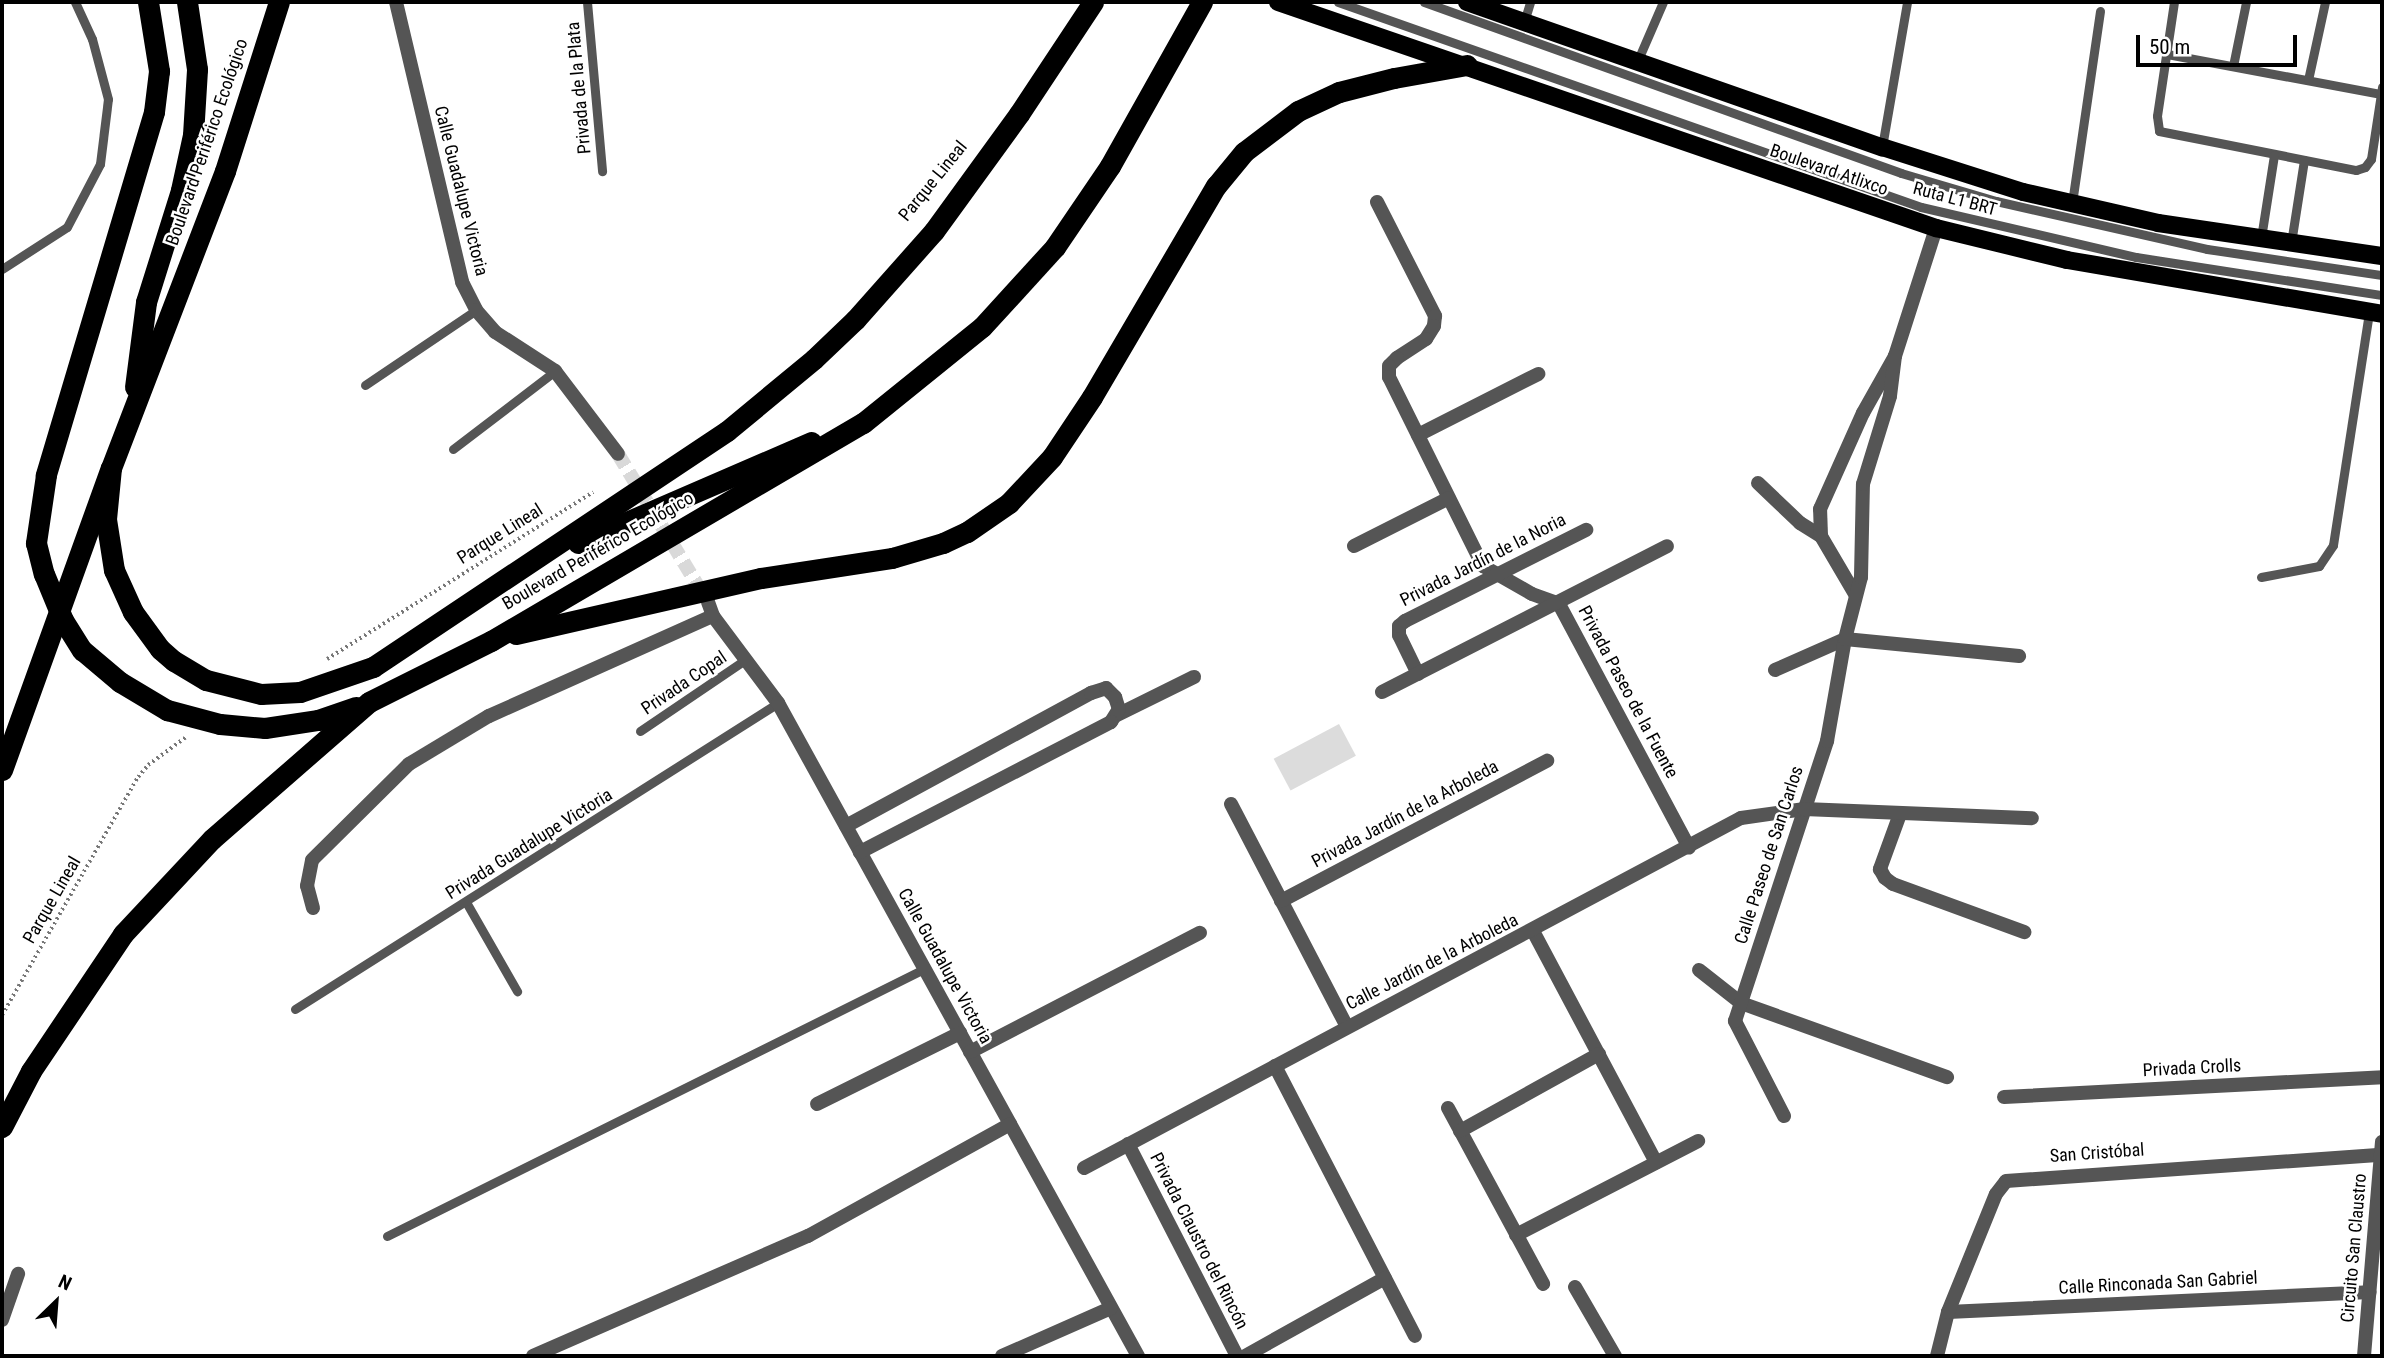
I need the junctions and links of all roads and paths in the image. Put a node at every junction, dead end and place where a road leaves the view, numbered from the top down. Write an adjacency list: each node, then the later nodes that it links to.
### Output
1 (75, 2): 37 (lane)
2 (148, 2): 75 (highway)
3 (187, 2): 46 (highway)
4 (279, 2): 46 (highway, Boulevard Periférico Ecológico)
5 (396, 2): 40 (street, Calle Guadalupe Victoria)
6 (587, 2): 30 (lane, Privada de la Plata)
7 (1093, 2): 59 (highway)
8 (1278, 2): 23 (main road, Boulevard Atlixco)
9 (1338, 2): 39 (lane, Ruta L1 BRT)
10 (1424, 2): 38 (lane, Ruta L1 BRT)
11 (1467, 2): 20 (main road)
12 (1530, 2): 20 (lane)
13 (1663, 2): 22 (lane)
14 (1907, 2): 27 (lane)
15 (2174, 2): 21 (lane)
16 (2246, 2): 24 (lane)
17 (2325, 2): 25 (lane)
18 (1199, 8): 47 (highway, Boulevard Periférico Ecológico)
19 (2100, 11): 32 (lane)
20 (1524, 22): 22 (main road)
21 (2167, 54): 24 (lane); 28 (lane)
22 (1637, 62): 27 (main road)
23 (1467, 65): 33 (main road, Boulevard Atlixco); 67 (highway)
24 (2233, 66): 25 (lane)
25 (2308, 80): 26 (lane)
26 (2382, 90): 29 (lane)
27 (1882, 147): 32 (main road)
28 (2274, 155): 29 (lane); 34 (lane)
29 (2304, 160): 35 (lane)
30 (603, 171)
31 (1377, 202): 48 (street, Privada Paseo de la Fuente)
32 (2073, 203): 34 (main road)
33 (1936, 228): 41 (main road, Boulevard Atlixco); 42 (street, Calle Paseo de San Carlos)
34 (2262, 238): 35 (main road)
35 (2291, 243): 36 (main road)
36 (2382, 256)
37 (2, 269)
38 (2382, 275)
39 (2382, 295)
40 (476, 310): 43 (street, Calle Guadalupe Victoria); 45 (lane)
41 (2376, 313): 61 (lane)
42 (1895, 356): 56 (street, Calle Paseo de San Carlos); 62 (street, Calle Paseo de San Carlos)
43 (555, 371): 49 (lane); 50 (street, Calle Guadalupe Victoria)
44 (1538, 374): 48 (street)
45 (365, 385)
46 (135, 406): 51 (highway, Boulevard Periférico Ecológico)
47 (863, 423): 59 (highway); 67 (highway, Boulevard Periférico Ecológico)
48 (1418, 435): 54 (street, Privada Paseo de la Fuente)
49 (453, 449)
50 (618, 454)
51 (111, 468): 59 (highway); 81 (highway, Boulevard Periférico Ecológico)
52 (1758, 484): 56 (street)
53 (603, 486): 70 (path, Parque Lineal)
54 (1449, 498): 57 (street); 60 (street, Privada Paseo de la Fuente)
55 (1586, 530): 60 (street, Privada Jardín de la Noria)
56 (1821, 536): 62 (street)
57 (1354, 546)
58 (1667, 546): 64 (street)
59 (530, 563)
60 (1497, 574): 64 (street, Privada Paseo de la Fuente); 72 (street, Privada Jardín de la Noria)
61 (2260, 577)
62 (1855, 594): 66 (street, Calle Paseo de San Carlos)
63 (708, 602): 65 (street, Calle Guadalupe Victoria)
64 (1559, 604): 72 (street); 87 (street, Privada Paseo de la Fuente)
65 (713, 616): 69 (street, Calle Guadalupe Victoria); 91 (street)
66 (1845, 639): 68 (street); 71 (street); 83 (street, Calle Paseo de San Carlos)
67 (491, 641): 75 (highway, Boulevard Periférico Ecológico)
68 (2019, 656)
69 (745, 660): 76 (street, Calle Guadalupe Victoria); 79 (lane, Privada Copal)
70 (319, 662)
71 (1775, 670)
72 (1418, 674): 74 (street)
73 (1194, 677): 77 (street)
74 (1382, 692)
75 (369, 702): 113 (highway, Boulevard Periférico Ecológico)
76 (778, 704): 86 (street, Calle Guadalupe Victoria); 90 (lane, Privada Guadalupe Victoria)
77 (1117, 715): 86 (street); 88 (street)
78 (194, 731): 100 (path, Parque Lineal)
79 (640, 731)
80 (1546, 761): 89 (street, Privada Jardín de la Arboleda)
81 (2, 770)
82 (1231, 804): 89 (street)
83 (1804, 809): 84 (street, Calle Jardín de la Arboleda); 87 (street, Calle Jardín de la Arboleda); 98 (street, Calle Paseo de San Carlos)
84 (1900, 814): 85 (street, Calle Jardín de la Arboleda); 93 (street)
85 (2032, 818)
86 (846, 826): 88 (street, Calle Guadalupe Victoria)
87 (1689, 847): 92 (street, Calle Jardín de la Arboleda)
88 (860, 852): 95 (street, Calle Guadalupe Victoria)
89 (1280, 901): 101 (street)
90 (466, 902): 97 (lane); 99 (lane, Privada Guadalupe Victoria)
91 (313, 908)
92 (1533, 931): 101 (street, Calle Jardín de la Arboleda); 104 (street)
93 (2024, 932)
94 (1200, 933): 103 (street)
95 (924, 968): 102 (street, Calle Guadalupe Victoria); 121 (lane)
96 (1699, 970): 98 (street)
97 (517, 991)
98 (1741, 1003): 106 (street); 111 (street, Calle Paseo de San Carlos)
99 (295, 1009)
100 (2, 1015)
101 (1347, 1027): 105 (street, Calle Jardín de la Arboleda)
102 (960, 1033): 103 (street, Calle Guadalupe Victoria); 109 (street)
103 (971, 1052): 112 (street, Calle Guadalupe Victoria)
104 (1599, 1054): 114 (street); 118 (street)
105 (1275, 1066): 116 (street, Calle Jardín de la Arboleda); 123 (street)
106 (1947, 1077)
107 (2382, 1077): 108 (street, Privada Crolls)
108 (2004, 1097)
109 (817, 1104)
110 (1448, 1108): 114 (street)
111 (1784, 1116)
112 (1010, 1124): 127 (street, Calle Guadalupe Victoria); 131 (street)
113 (2, 1127)
114 (1460, 1131): 120 (street)
115 (1698, 1141): 118 (street)
116 (1128, 1144): 119 (street, Calle Jardín de la Arboleda); 134 (street, Privada Claustro del Rincón)
117 (2382, 1148): 126 (street, Circuito San Claustro); 128 (street, San Cristóbal)
118 (1656, 1162): 120 (street)
119 (1084, 1168)
120 (1516, 1235): 124 (street)
121 (387, 1236)
122 (18, 1274): 129 (street)
123 (1385, 1278): 130 (street); 135 (street, Privada Claustro del Rincón)
124 (1543, 1284)
125 (1575, 1287): 136 (street)
126 (2370, 1292): 128 (street, Calle Rinconada San Gabriel); 138 (street, Circuito San Claustro)
127 (1111, 1308): 132 (street); 133 (street, Calle Guadalupe Victoria)
128 (1948, 1312): 137 (street, San Cristóbal)
129 (2, 1320)
130 (1415, 1336)
131 (533, 1356)
132 (1002, 1356)
133 (1138, 1356)
134 (1237, 1356)
135 (1245, 1356)
136 (1615, 1356)
137 (1937, 1356)
138 (2364, 1356)

